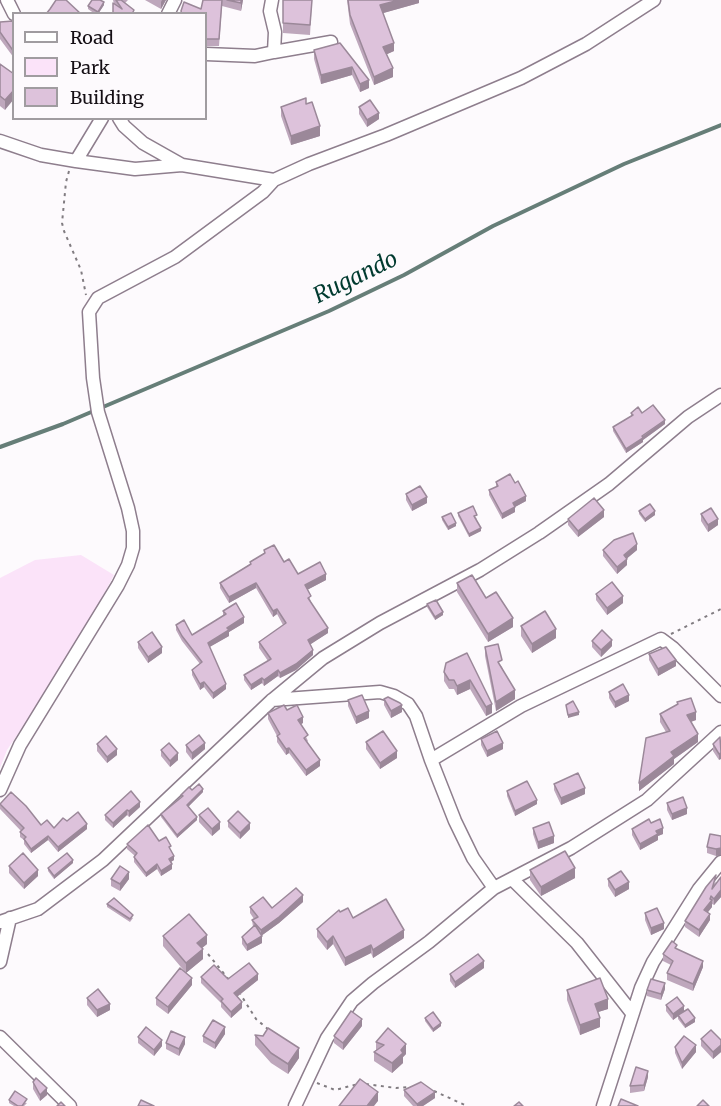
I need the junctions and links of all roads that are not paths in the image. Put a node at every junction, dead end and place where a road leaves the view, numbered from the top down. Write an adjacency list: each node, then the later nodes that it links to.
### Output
1 (272, 0): 4 (street)
2 (654, 0): 11 (street)
3 (331, 42): 4 (street)
4 (273, 52): 5 (street)
5 (207, 54)
6 (101, 120): 9 (street)
7 (120, 120): 10 (street)
8 (0, 141): 9 (street)
9 (76, 161): 10 (street)
10 (182, 165): 11 (street)
11 (274, 180): 17 (street)
12 (721, 395): 14 (street)
13 (721, 696): 16 (street)
14 (271, 700): 16 (street); 21 (street)
15 (721, 732): 19 (street)
16 (431, 760): 20 (street)
17 (0, 789)
18 (721, 862): 23 (street)
19 (513, 879): 20 (street); 23 (street)
20 (494, 888): 26 (street)
21 (5, 920): 22 (street)
22 (0, 962)
23 (632, 1013): 27 (street)
24 (0, 1038): 25 (street)
25 (70, 1106)
26 (295, 1106)
27 (603, 1106)

